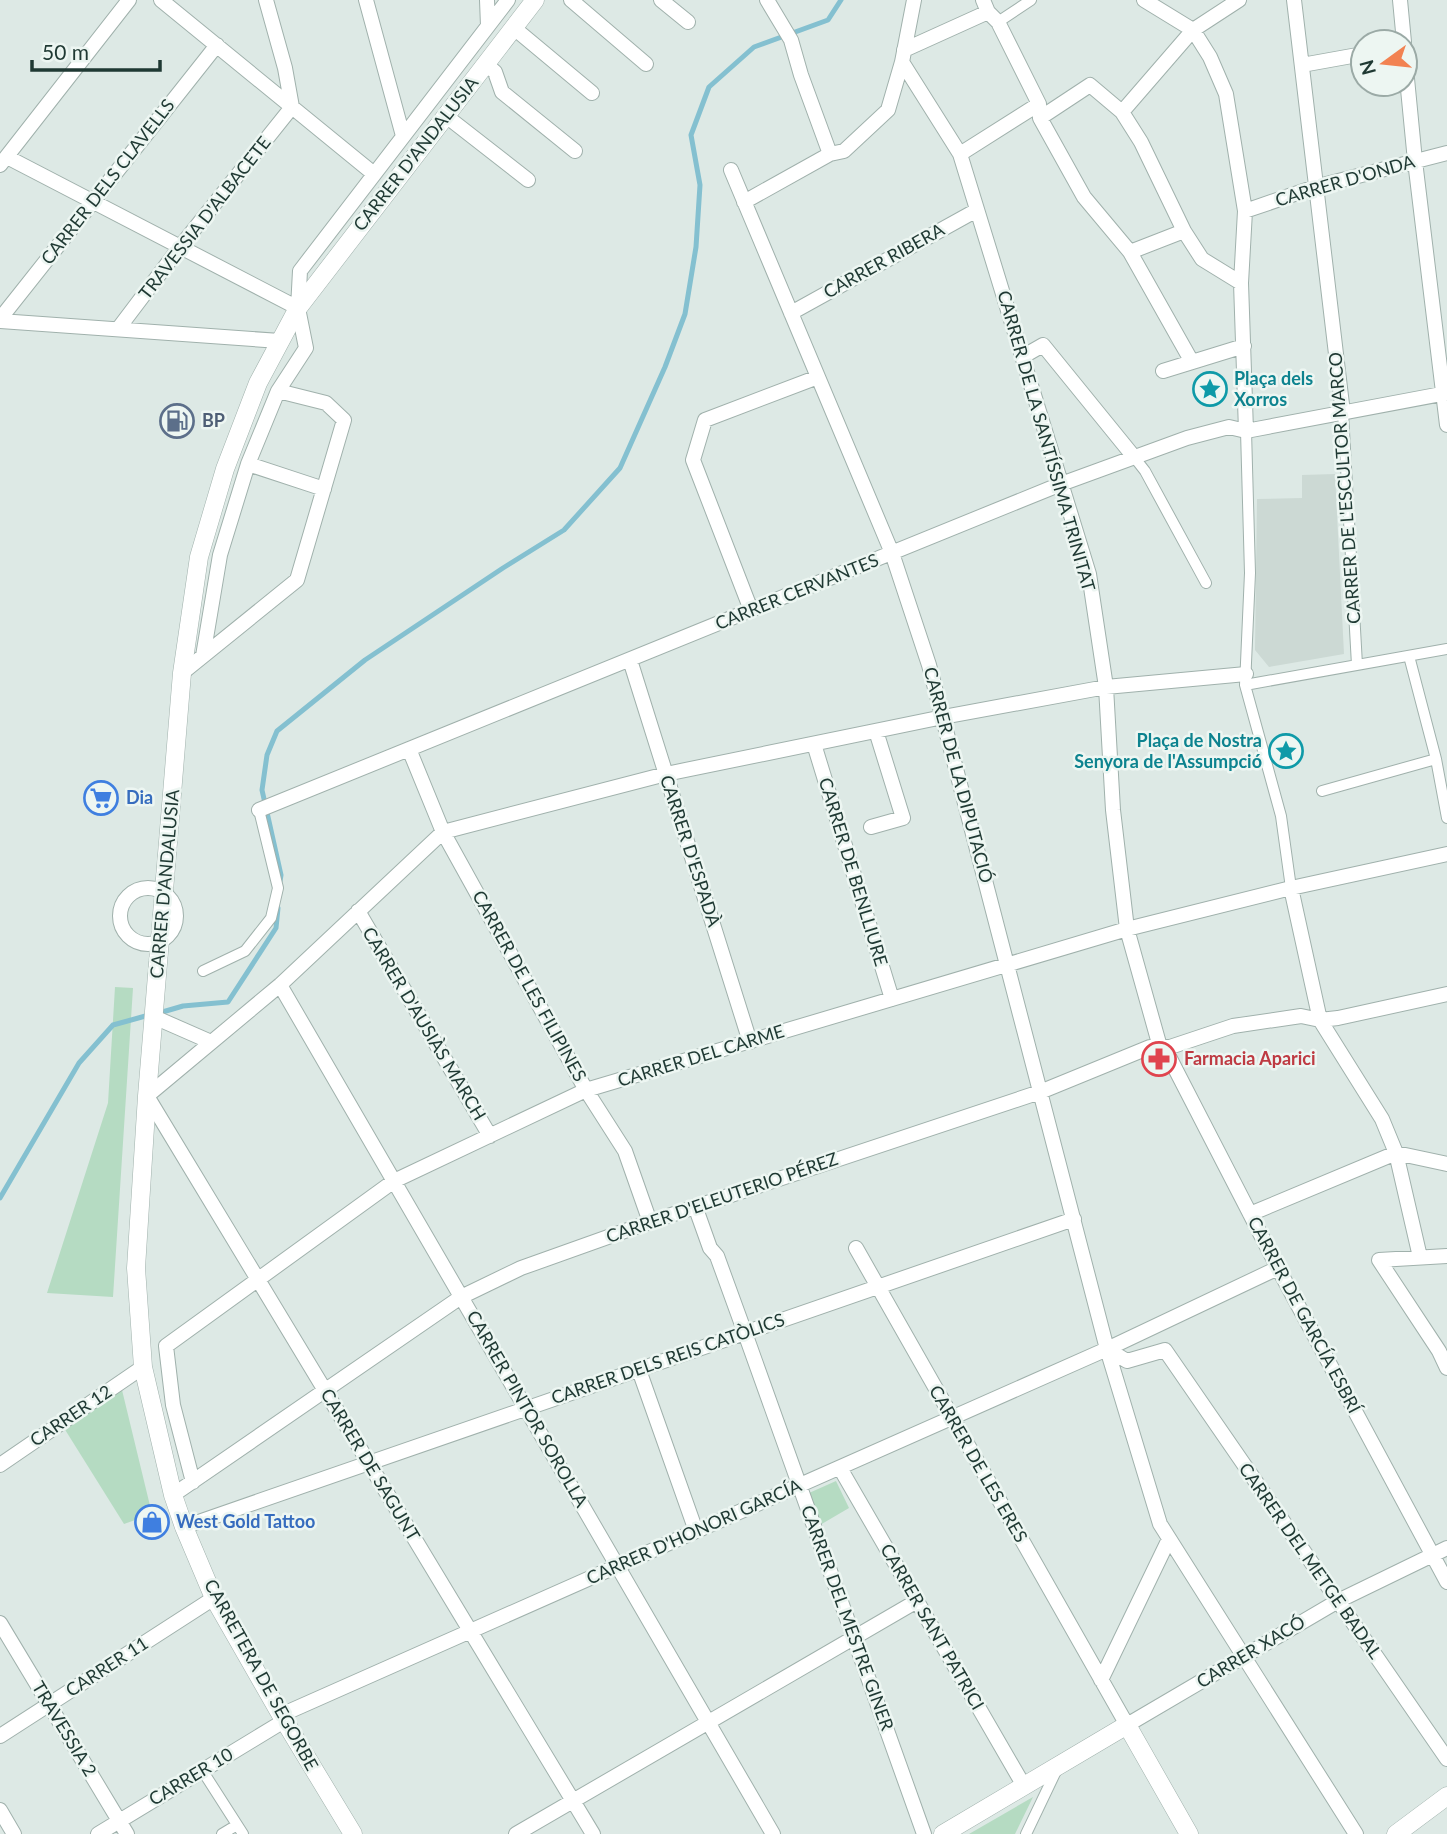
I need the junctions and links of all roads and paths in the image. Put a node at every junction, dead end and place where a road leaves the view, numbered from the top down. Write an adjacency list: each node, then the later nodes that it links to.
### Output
1 (129, 0): 41 (street)
2 (161, 0): 24 (street)
3 (266, 0): 32 (street)
4 (366, 0): 36 (street)
5 (487, 0): 20 (street)
6 (508, 0): 20 (street, CARRER D'ANDALUSIA)
7 (535, 0): 21 (street, CARRER D'ANDALUSIA)
8 (571, 0): 28 (street)
9 (662, 0): 19 (street)
10 (767, 0): 39 (street)
11 (914, 0): 25 (street)
12 (1031, 0): 18 (street)
13 (1144, 0): 23 (street)
14 (1239, 0): 17 (street)
15 (1294, 0): 29 (street, CARRER DE L'ESCULTOR MARCO)
16 (1400, 0): 22 (street)
17 (1224, 4): 23 (street)
18 (989, 11): 25 (street); 33 (street)
19 (688, 22)
20 (488, 26): 36 (street, CARRER D'ANDALUSIA)
21 (514, 28): 27 (street, CARRER D'ANDALUSIA); 30 (street)
22 (1403, 28)
23 (1193, 30): 34 (street); 50 (street)
24 (217, 45): 32 (street); 47 (street, CARRER DELS CLAVELLS)
25 (903, 56): 39 (street); 40 (street, CARRER DE LA SANTÍSSIMA TRINITAT)
26 (1349, 57): 29 (street)
27 (486, 64): 35 (street, CARRER D'ANDALUSIA); 37 (street)
28 (646, 64)
29 (1303, 65): 46 (street, CARRER DE L'ESCULTOR MARCO)
30 (592, 93)
31 (1409, 98): 42 (street)
32 (292, 107): 44 (street); 52 (street, TRAVESSIA D'ALBACETE)
33 (1040, 111): 34 (street); 40 (street); 53 (street)
34 (1122, 112): 51 (street)
35 (446, 116): 45 (street); 55 (street, CARRER D'ANDALUSIA)
36 (403, 136): 44 (street, CARRER D'ANDALUSIA)
37 (575, 150)
38 (1447, 153): 42 (street, CARRER D'ONDA)
39 (830, 154): 48 (street)
40 (960, 154): 49 (street, CARRER DE LA SANTÍSSIMA TRINITAT)
41 (3, 161): 47 (street)
42 (1415, 161): 46 (street, CARRER D'ONDA); 66 (street)
43 (731, 170): 48 (street, CARRER DE LA DIPUTACIÓ)
44 (374, 174): 55 (street, CARRER D'ANDALUSIA)
45 (528, 180)
46 (1315, 187): 50 (street, CARRER D'ONDA); 67 (street, CARRER DE L'ESCULTOR MARCO)
47 (93, 202): 52 (street); 57 (street, CARRER DELS CLAVELLS)
48 (744, 202): 56 (street, CARRER DE LA DIPUTACIÓ)
49 (977, 210): 56 (street, CARRER RIBERA); 61 (street, CARRER DE LA SANTÍSSIMA TRINITAT)
50 (1245, 211): 54 (street)
51 (1184, 231): 53 (street); 54 (street)
52 (180, 247): 55 (street); 58 (street, TRAVESSIA D'ALBACETE)
53 (1130, 252): 62 (street)
54 (1241, 283): 60 (street)
55 (298, 308): 59 (street, CARRER D'ANDALUSIA); 65 (street, CARRER D'ANDALUSIA)
56 (791, 313): 64 (street, CARRER DE LA DIPUTACIÓ)
57 (0, 320): 58 (street)
58 (118, 329): 59 (street)
59 (280, 341): 82 (street, CARRER D'ANDALUSIA)
60 (1244, 346): 62 (street); 69 (street)
61 (1022, 357): 70 (street); 72 (street, CARRER DE LA SANTÍSSIMA TRINITAT)
62 (1192, 362): 63 (street)
63 (1163, 371)
64 (818, 377): 74 (street, CARRER DE LA DIPUTACIÓ); 76 (street)
65 (278, 391): 71 (street, CARRER D'ANDALUSIA); 73 (street)
66 (1445, 394): 67 (street); 68 (street)
67 (1343, 412): 69 (street); 81 (street, CARRER DE L'ESCULTOR MARCO)
68 (1447, 425)
69 (1246, 431): 70 (street, CARRER CERVANTES); 83 (street)
70 (1134, 457): 72 (street, CARRER CERVANTES); 75 (street)
71 (248, 464): 73 (street); 78 (street, CARRER D'ANDALUSIA)
72 (1061, 484): 74 (street, CARRER CERVANTES); 84 (street, CARRER DE LA SANTÍSSIMA TRINITAT)
73 (324, 489): 78 (street)
74 (892, 553): 76 (street, CARRER CERVANTES); 85 (street, CARRER DE LA DIPUTACIÓ)
75 (1206, 583)
76 (751, 610): 80 (street, CARRER CERVANTES)
77 (1447, 649): 79 (street)
78 (203, 656): 82 (street)
79 (1409, 656): 81 (street); 89 (street)
80 (630, 660): 88 (street, CARRER CERVANTES); 90 (street, CARRER D'ESPADÀ)
81 (1357, 665): 83 (street)
82 (182, 673): 98 (street, CARRER D'ANDALUSIA)
83 (1246, 680): 84 (street); 97 (street)
84 (1106, 687): 85 (street); 100 (street, CARRER DE LA SANTÍSSIMA TRINITAT)
85 (943, 718): 86 (street); 102 (street, CARRER DE LA DIPUTACIÓ)
86 (876, 731): 87 (street); 94 (street)
87 (814, 744): 90 (street); 106 (street, CARRER DE BENLLIURE)
88 (409, 749): 92 (street, CARRER CERVANTES); 95 (street, CARRER DE LES FILIPINES)
89 (1436, 760): 91 (street); 93 (street)
90 (666, 774): 95 (street); 110 (street, CARRER D'ESPADÀ)
91 (1322, 791)
92 (259, 810): 103 (street)
93 (1447, 818)
94 (871, 827)
95 (443, 832): 99 (street); 112 (street, CARRER DE LES FILIPINES)
96 (1447, 853): 97 (street, CARRER DEL CARME)
97 (1291, 888): 100 (street, CARRER DEL CARME); 108 (street)
98 (164, 893): 101 (street, CARRER D'ANDALUSIA); 101 (street)
99 (358, 911): 104 (street); 115 (street, CARRER D'AUSIÀS MARCH)
100 (1127, 929): 102 (street, CARRER DEL CARME); 111 (street, CARRER DE LA SANTÍSSIMA TRINITAT)
101 (160, 941): 107 (street, CARRER D'ANDALUSIA)
102 (1007, 965): 106 (street, CARRER DEL CARME); 113 (street, CARRER DE LA DIPUTACIÓ)
103 (203, 971)
104 (280, 985): 109 (street); 118 (street, CARRER PINTOR SOROLLA)
105 (1447, 995): 108 (street, CARRER D'ELEUTERIO PÉREZ)
106 (892, 999): 110 (street, CARRER DEL CARME)
107 (154, 1017): 109 (street); 114 (street, CARRER D'ANDALUSIA)
108 (1320, 1020): 111 (street, CARRER D'ELEUTERIO PÉREZ); 116 (street)
109 (211, 1042): 114 (street)
110 (750, 1042): 112 (street, CARRER DEL CARME)
111 (1162, 1047): 113 (street, CARRER D'ELEUTERIO PÉREZ); 120 (street, CARRER DE GARCÍA ESBRÍ)
112 (586, 1090): 115 (street, CARRER DEL CARME); 122 (street, CARRER DE LES FILIPINES)
113 (1040, 1092): 119 (street, CARRER D'ELEUTERIO PÉREZ); 121 (street, CARRER DE LA DIPUTACIÓ)
114 (147, 1096): 127 (street, CARRER DE SAGUNT); 132 (street, CARRETERA DE SEGORBE)
115 (490, 1136): 118 (street, CARRER DEL CARME)
116 (1396, 1153): 117 (street); 120 (street); 125 (street)
117 (1447, 1164)
118 (394, 1181): 127 (street, CARRER DEL CARME); 129 (street, CARRER PINTOR SOROLLA)
119 (695, 1206): 122 (street, CARRER D'ELEUTERIO PÉREZ); 130 (street, CARRER DEL MESTRE GINER)
120 (1250, 1213): 126 (street, CARRER DE GARCÍA ESBRÍ)
121 (1074, 1219): 128 (street, CARRER DELS REIS CATÒLICS); 131 (street, CARRER DE LA DIPUTACIÓ)
122 (650, 1222): 129 (street, CARRER D'ELEUTERIO PÉREZ)
123 (856, 1248): 128 (street, CARRER DE LES ERES)
124 (1447, 1256): 125 (street)
125 (1420, 1257): 133 (street)
126 (1278, 1268): 131 (street, CARRER D'HONORI GARCÍA); 148 (street, CARRER DE GARCÍA ESBRÍ)
127 (257, 1280): 135 (street, CARRER DE SAGUNT); 141 (street, CARRER DEL CARME)
128 (878, 1287): 130 (street, CARRER DELS REIS CATÒLICS); 137 (street, CARRER DE LES ERES)
129 (461, 1297): 135 (street, CARRER D'ELEUTERIO PÉREZ); 136 (street, CARRER PINTOR SOROLLA)
130 (745, 1333): 134 (street, CARRER DELS REIS CATÒLICS); 142 (street, CARRER DEL MESTRE GINER)
131 (1108, 1349): 137 (street, CARRER D'HONORI GARCÍA); 146 (street, CARRER DE LA DIPUTACIÓ); 153 (street, CARRER DEL METGE BADAL)
132 (143, 1367): 139 (street, CARRER 12); 143 (street, CARRETERA DE SEGORBE)
133 (1447, 1368)
134 (639, 1370): 136 (street, CARRER DELS REIS CATÒLICS); 145 (street)
135 (325, 1391): 138 (street, CARRER DE SAGUNT); 141 (street, CARRER D'ELEUTERIO PÉREZ)
136 (526, 1409): 138 (street, CARRER DELS REIS CATÒLICS); 149 (street, CARRER PINTOR SOROLLA)
137 (952, 1418): 140 (street, CARRER D'HONORI GARCÍA); 158 (street, CARRER DE LES ERES)
138 (368, 1463): 144 (street, CARRER DELS REIS CATÒLICS); 155 (street, CARRER DE SAGUNT)
139 (0, 1465)
140 (840, 1468): 142 (street, CARRER D'HONORI GARCÍA); 152 (street, CARRER SANT PATRICI)
141 (193, 1482): 143 (street, CARRER D'ELEUTERIO PÉREZ)
142 (799, 1485): 145 (street, CARRER D'HONORI GARCÍA); 156 (street, CARRER DEL MESTRE GINER)
143 (173, 1495): 144 (street, CARRETERA DE SEGORBE)
144 (184, 1527): 151 (street, CARRETERA DE SEGORBE)
145 (696, 1531): 149 (street, CARRER D'HONORI GARCÍA)
146 (1169, 1539): 157 (street, CARRER DE LA DIPUTACIÓ); 158 (street)
147 (1447, 1548): 148 (street, CARRER XACÓ)
148 (1433, 1554): 150 (street, CARRER DE GARCÍA ESBRÍ); 153 (street, CARRER XACÓ)
149 (618, 1566): 155 (street, CARRER D'HONORI GARCÍA); 161 (street, CARRER PINTOR SOROLLA)
150 (1447, 1582)
151 (214, 1598): 159 (street, CARRER 11); 160 (street, CARRETERA DE SEGORBE)
152 (917, 1601): 156 (street); 167 (street, CARRER SANT PATRICI)
153 (1338, 1601): 157 (street, CARRER XACÓ); 164 (street, CARRER DEL METGE BADAL)
154 (0, 1623): 159 (street, TRAVESSIA 2)
155 (470, 1632): 160 (street, CARRER D'HONORI GARCÍA); 169 (street, CARRER DE SAGUNT)
156 (854, 1638): 161 (street); 181 (street, CARRER DEL MESTRE GINER)
157 (1244, 1657): 162 (street, CARRER XACÓ); 185 (street, CARRER DE LA DIPUTACIÓ)
158 (1101, 1680): 162 (street, CARRER DE LES ERES)
159 (49, 1704): 163 (street, CARRER 11); 171 (street, TRAVESSIA 2)
160 (283, 1718): 166 (street, CARRER 10); 177 (street, CARRETERA DE SEGORBE)
161 (708, 1722): 169 (street); 180 (street, CARRER PINTOR SOROLLA)
162 (1127, 1726): 165 (street, CARRER XACÓ); 184 (street)
163 (0, 1735)
164 (1447, 1759)
165 (1059, 1765): 167 (street, CARRER XACÓ); 183 (street)
166 (202, 1770): 171 (street, CARRER 10); 172 (street)
167 (1024, 1786): 182 (street, CARRER XACÓ)
168 (1447, 1796): 186 (street)
169 (573, 1801): 178 (street); 179 (street, CARRER DE SAGUNT)
170 (0, 1810): 173 (street)
171 (119, 1821): 174 (street, CARRER 10); 175 (street, TRAVESSIA 2)
172 (240, 1829): 176 (street)
173 (14, 1834)
174 (98, 1834)
175 (127, 1834)
176 (222, 1834)
177 (353, 1834)
178 (516, 1834)
179 (593, 1834)
180 (773, 1834)
181 (923, 1834)
182 (943, 1834)
183 (1026, 1834)
184 (1189, 1834)
185 (1356, 1834)
186 (1396, 1834)

